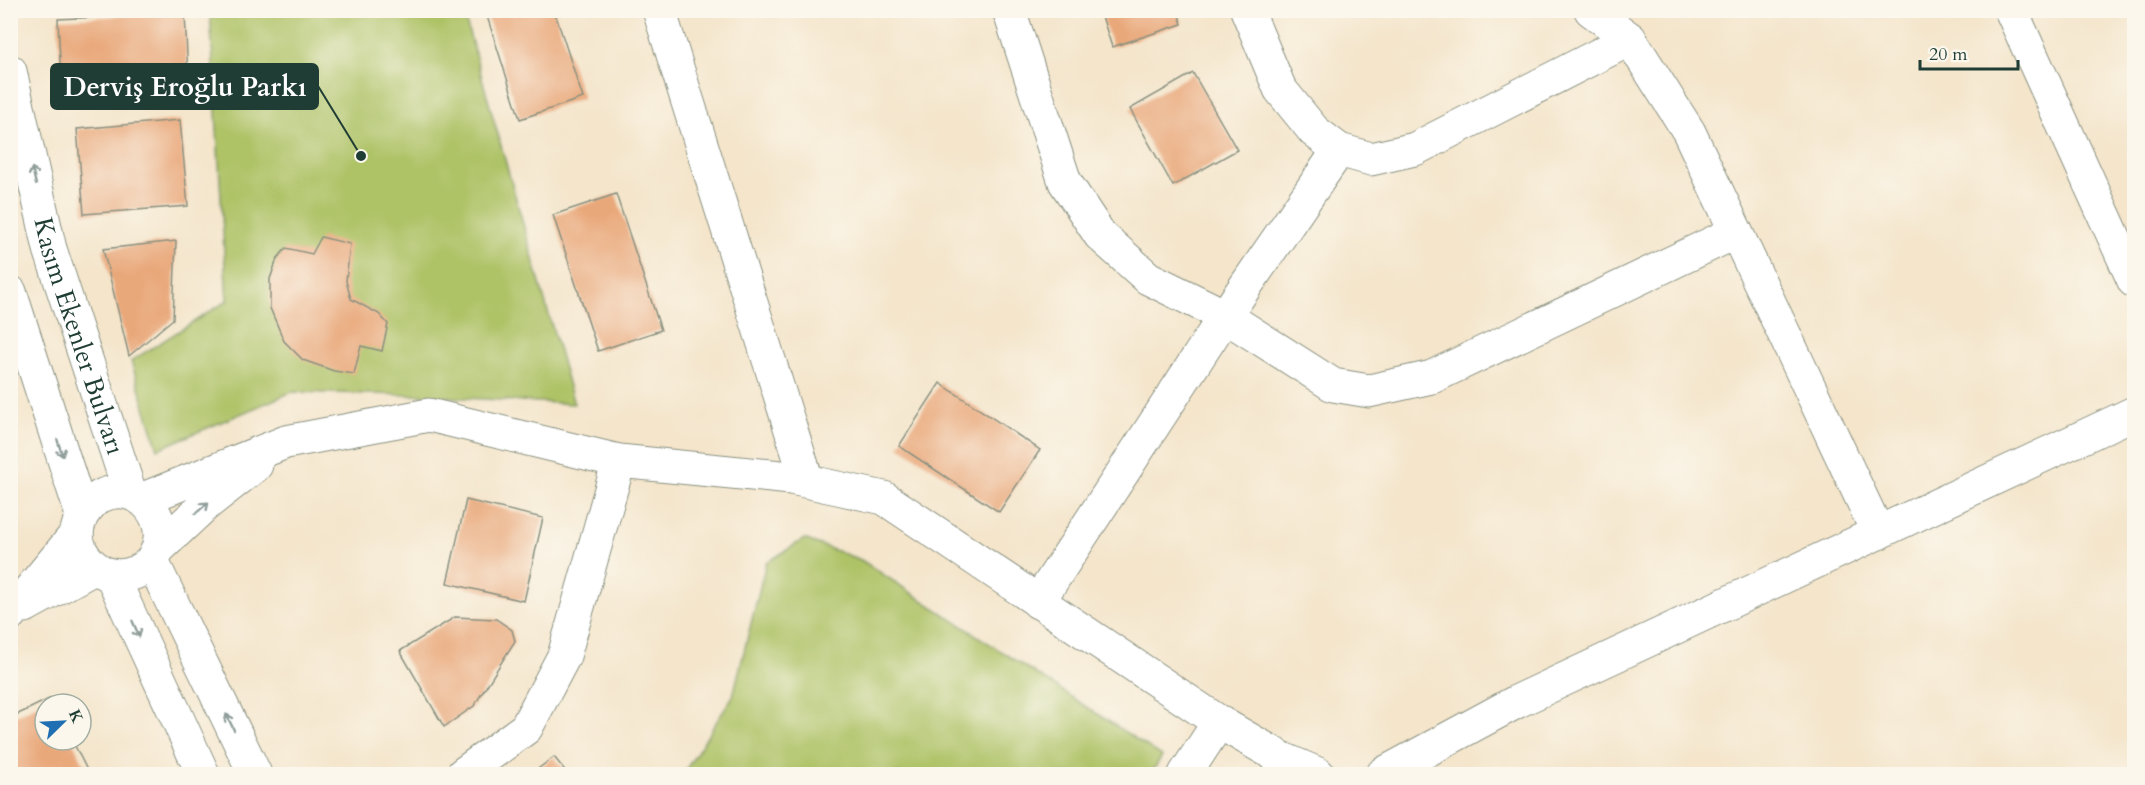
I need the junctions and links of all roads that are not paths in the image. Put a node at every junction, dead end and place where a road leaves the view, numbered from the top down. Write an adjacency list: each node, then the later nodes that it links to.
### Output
1 (1009, 10): 12 (street)
2 (1247, 10): 8 (street)
3 (1591, 10): 6 (street)
4 (2011, 10): 10 (street)
5 (666, 12): 18 (street)
6 (1630, 39): 8 (street); 9 (street)
7 (10, 71): 19 (street, Kasım Ekenler Bulvarı, one-way to 7)
8 (1339, 150): 12 (street)
9 (1736, 232): 12 (street); 21 (street)
10 (2134, 280)
11 (10, 292): 14 (street, Kasım Ekenler Bulvarı)
12 (1225, 316): 24 (street)
13 (10, 363): 14 (street)
14 (44, 398): 20 (street, Kasım Ekenler Bulvarı, one-way to 20)
15 (2134, 412): 21 (street)
16 (286, 442): 17 (street); 19 (street); 22 (street, one-way to 16)
17 (619, 461): 18 (street); 29 (street)
18 (807, 481): 24 (street)
19 (137, 496): 20 (street, Kasım Ekenler Bulvarı); 22 (street, Kasım Ekenler Bulvarı)
20 (79, 524): 23 (street, Kasım Ekenler Bulvarı); 25 (street)
21 (1878, 533): 32 (street)
22 (156, 554): 23 (street); 28 (street, Kasım Ekenler Bulvarı, one-way to 22)
23 (103, 572): 25 (street); 27 (street, Kasım Ekenler Bulvarı, one-way to 27)
24 (1038, 602): 26 (street)
25 (10, 614)
26 (1219, 722): 30 (street); 31 (street)
27 (203, 774)
28 (255, 774)
29 (463, 774)
30 (1185, 774)
31 (1318, 774)
32 (1383, 774)

